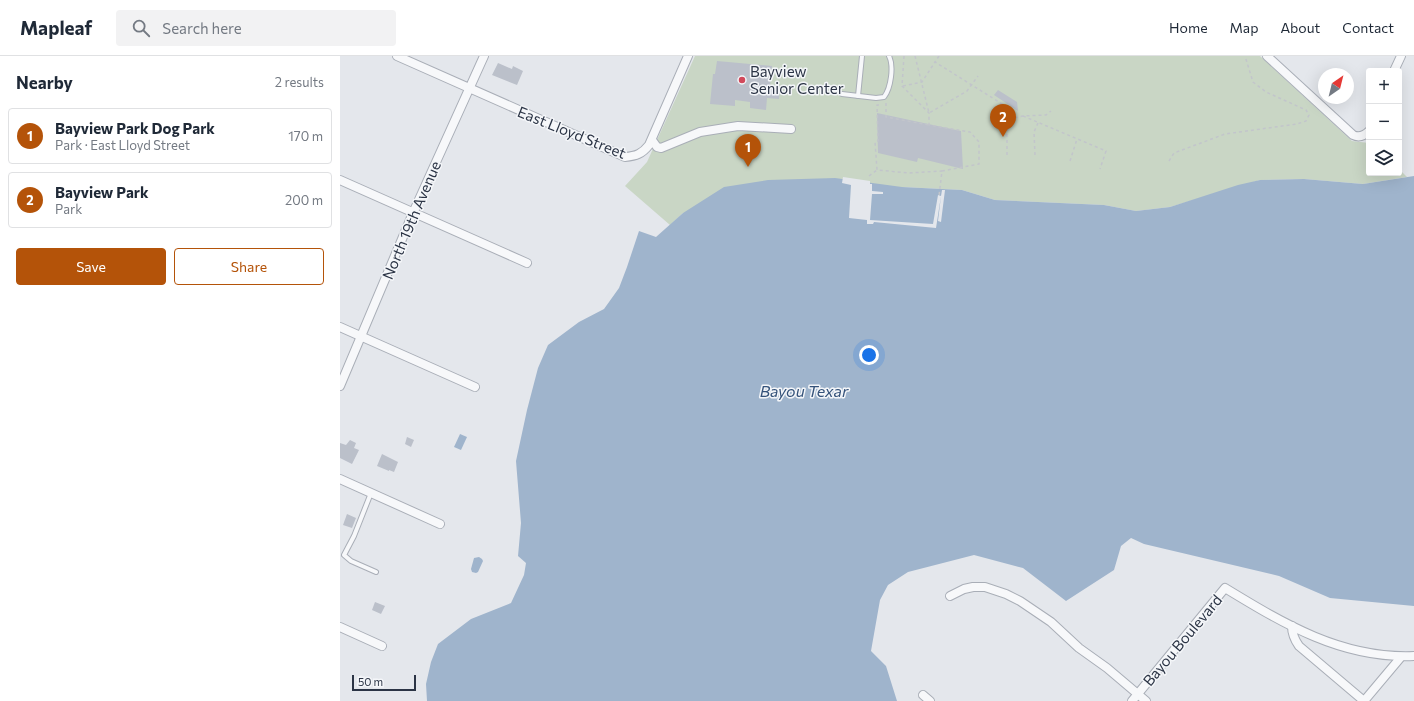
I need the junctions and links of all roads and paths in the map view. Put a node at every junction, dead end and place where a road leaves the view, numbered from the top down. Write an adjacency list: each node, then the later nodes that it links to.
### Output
1 (397, 56): 18 (street, East Lloyd Street)
2 (484, 56): 18 (street, North 19th Avenue)
3 (688, 56): 30 (street, East Lloyd Street)
4 (862, 56): 20 (lane)
5 (890, 56): 20 (lane)
6 (904, 56): 17 (path)
7 (915, 56): 15 (path)
8 (939, 56): 12 (path)
9 (1245, 56): 34 (path)
10 (1401, 56): 13 (street)
11 (1272, 58): 28 (street)
12 (935, 62): 15 (path); 16 (path)
13 (1395, 68)
14 (978, 76): 16 (path)
15 (922, 82): 17 (path); 22 (path)
16 (972, 85): 22 (path); 24 (path)
17 (902, 86): 22 (path)
18 (469, 88): 30 (street, East Lloyd Street); 41 (street, North 19th Avenue)
19 (842, 94): 20 (lane)
20 (858, 96)
21 (1051, 111): 23 (path)
22 (929, 113): 26 (path)
23 (1024, 116): 24 (path); 25 (path)
24 (1009, 119): 31 (path)
25 (1038, 123): 29 (path); 32 (path)
26 (929, 125): 36 (path); 37 (path)
27 (791, 129): 30 (street)
28 (1366, 135)
29 (1077, 139): 33 (path); 35 (path)
30 (652, 140)
31 (1007, 155)
32 (1035, 155)
33 (1070, 161)
34 (1169, 161)
35 (1100, 169)
36 (877, 170): 37 (path); 38 (path)
37 (942, 171): 40 (path)
38 (869, 176)
39 (340, 180): 41 (street)
40 (939, 196)
41 (413, 213): 42 (street); 44 (street, North 19th Avenue)
42 (527, 263)
43 (340, 328): 44 (street)
44 (361, 337): 45 (street, North 19th Avenue); 46 (street)
45 (340, 386)
46 (475, 387)
47 (340, 479): 48 (street)
48 (371, 493): 49 (street); 50 (lane)
49 (440, 524)
50 (376, 572)
51 (950, 596): 57 (street)
52 (1292, 626): 56 (street, Bayou Boulevard); 57 (street, Bayou Boulevard); 62 (street)
53 (340, 627): 54 (street)
54 (382, 646)
55 (1414, 656): 56 (street, Bayou Boulevard)
56 (1401, 657): 62 (street)
57 (1138, 694): 60 (street, Bayou Boulevard); 61 (street)
58 (923, 695): 59 (street)
59 (930, 701)
60 (1132, 701)
61 (1146, 701)
62 (1364, 701)

